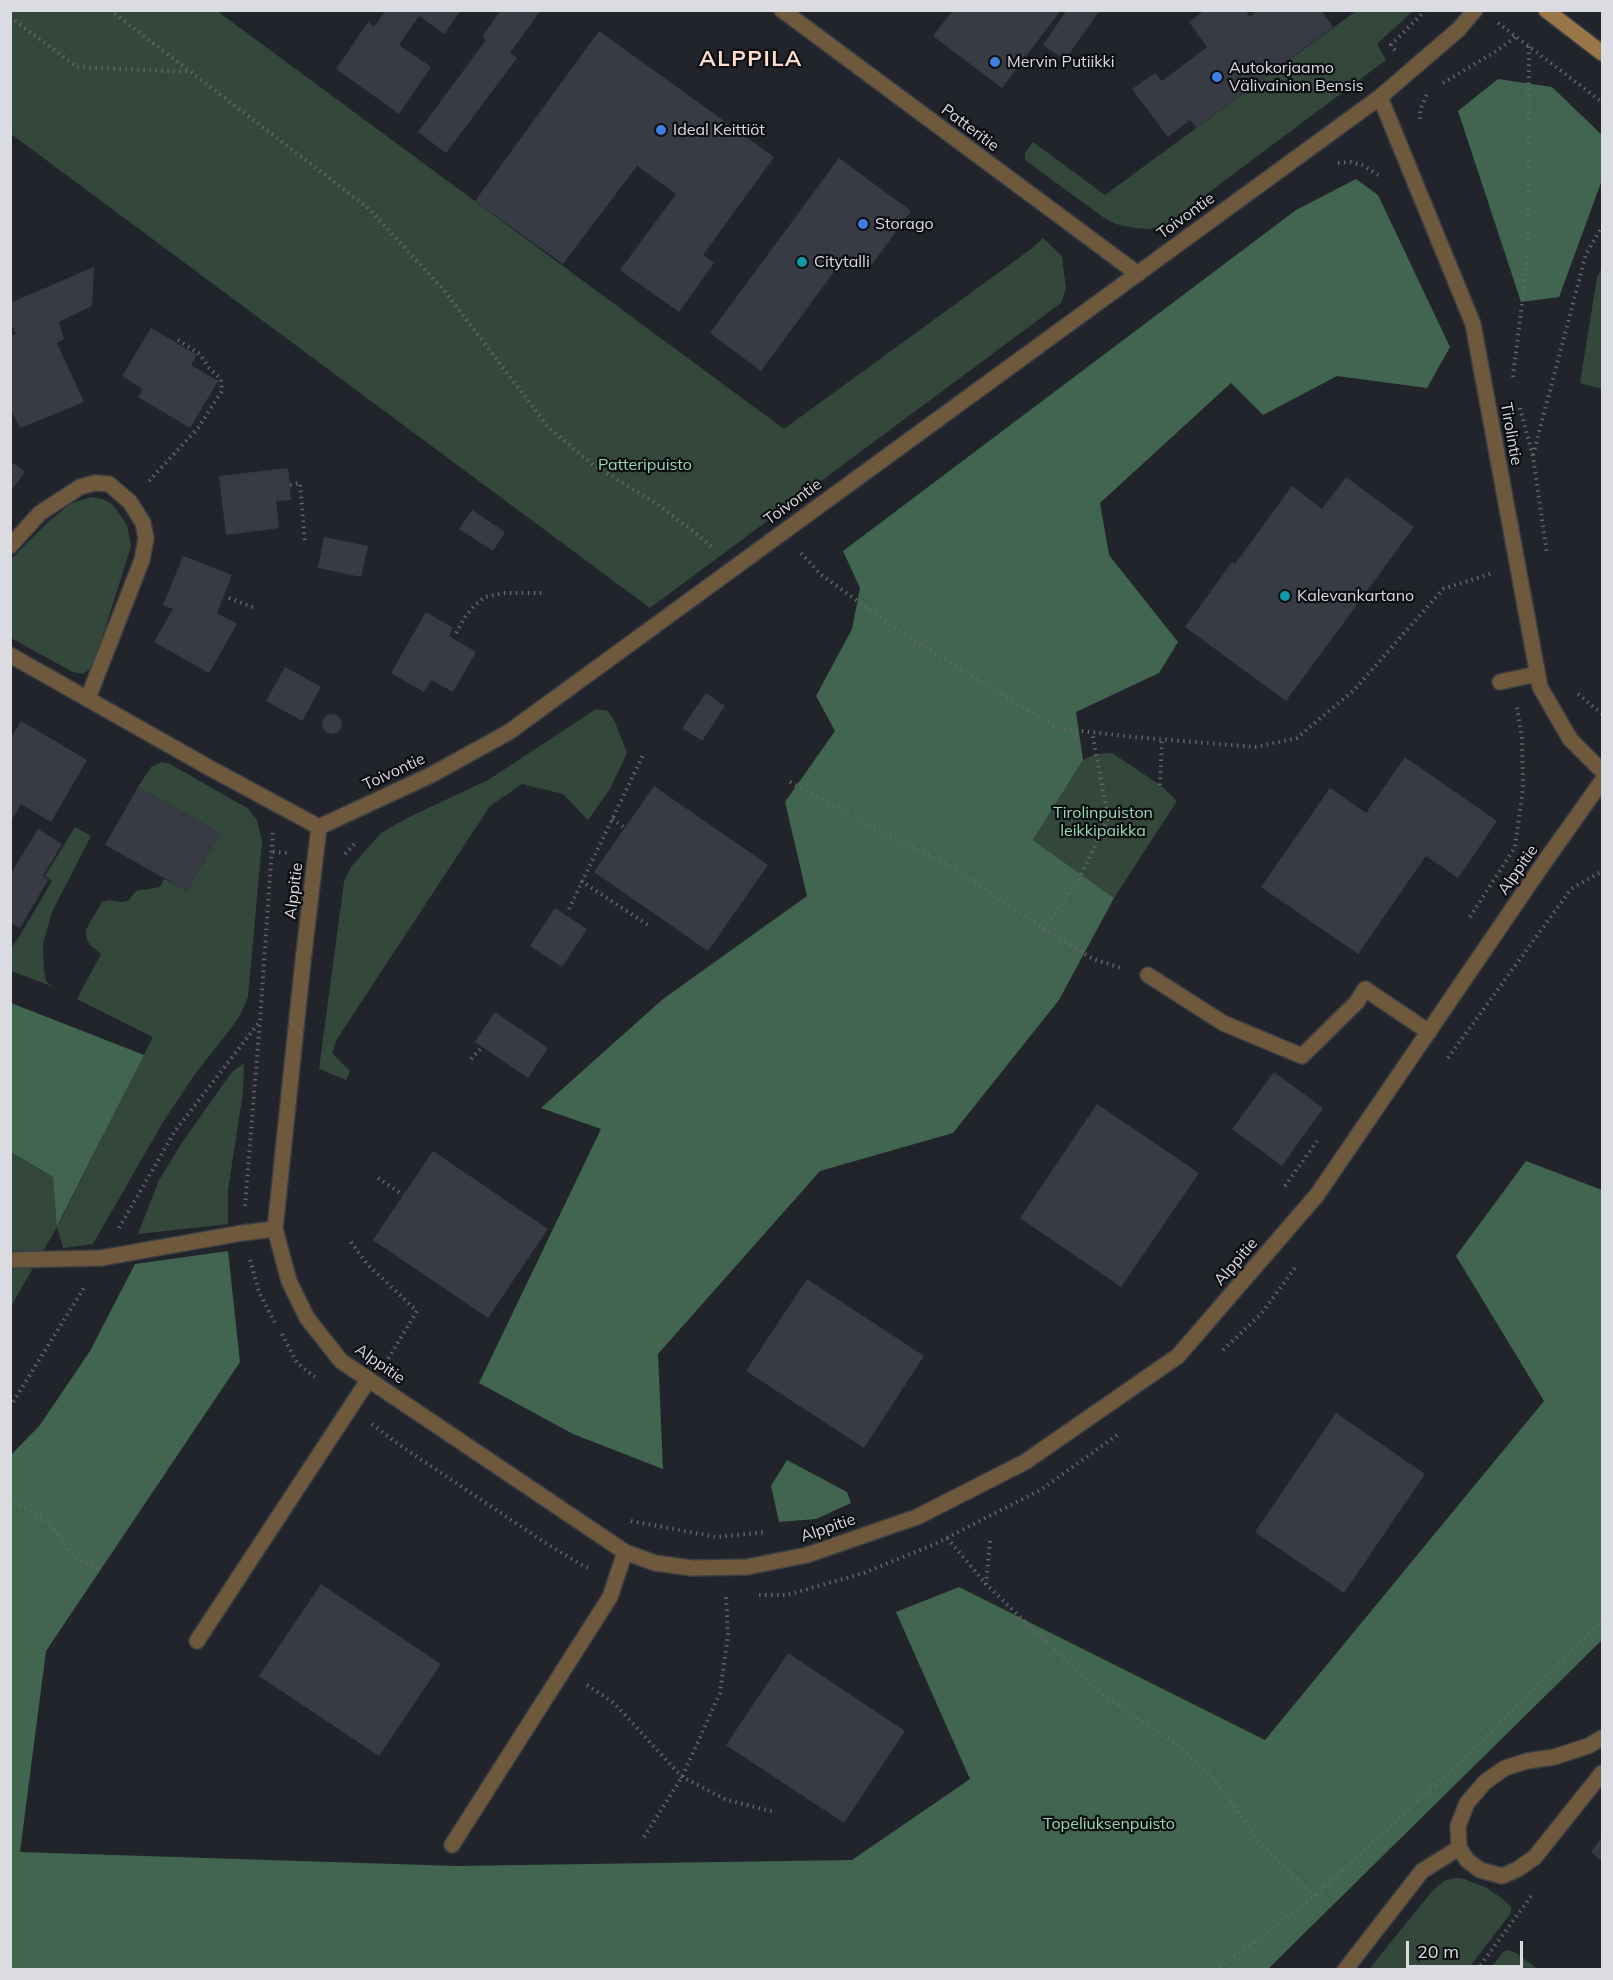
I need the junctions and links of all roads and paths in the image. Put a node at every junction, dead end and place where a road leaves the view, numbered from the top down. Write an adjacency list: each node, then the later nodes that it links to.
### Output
1 (110, 10): 9 (path)
2 (782, 10): 15 (street, Patteritie)
3 (1475, 10): 10 (street, Toivontie)
4 (1546, 10): 8 (street)
5 (10, 17): 9 (path)
6 (1490, 17): 7 (path)
7 (1529, 46): 11 (path); 17 (path)
8 (1602, 53)
9 (190, 72): 24 (path)
10 (1380, 97): 15 (street, Toivontie); 31 (street, Tirolintie)
11 (1602, 102)
12 (1332, 164): 13 (path)
13 (1383, 179)
14 (1602, 227): 18 (path)
15 (1138, 274): 21 (street, Toivontie)
16 (178, 340): 20 (path)
17 (1513, 382)
18 (1533, 457)
19 (290, 485): 22 (path)
20 (130, 502): 23 (street); 33 (street)
21 (784, 531): 24 (street, Toivontie); 34 (path)
22 (305, 544)
23 (10, 546)
24 (734, 568): 43 (street, Toivontie)
25 (1497, 571): 35 (path)
26 (543, 592): 29 (path)
27 (229, 598): 28 (path)
28 (255, 609)
29 (456, 633)
30 (10, 655): 33 (street)
31 (1538, 674): 32 (street); 37 (street, Tirolintie)
32 (1507, 681): 48 (path)
33 (88, 698): 41 (street)
34 (1092, 732): 35 (path); 50 (path)
35 (1162, 740): 40 (path)
36 (644, 753): 42 (path)
37 (1602, 771)
38 (790, 782): 50 (path)
39 (1602, 782): 53 (street, Alppitie)
40 (1160, 785)
41 (265, 797): 43 (street); 52 (path)
42 (612, 819): 44 (path); 46 (path)
43 (319, 826): 61 (street, Alppitie)
44 (625, 828)
45 (1602, 872): 56 (path)
46 (581, 881): 47 (path); 49 (path)
47 (569, 909)
48 (1467, 922)
49 (651, 927)
50 (1044, 929): 51 (path)
51 (1148, 975): 53 (street)
52 (260, 1022): 62 (path); 64 (path)
53 (1429, 1032): 79 (street, Alppitie)
54 (482, 1047): 55 (path)
55 (471, 1059)
56 (1444, 1063)
57 (1318, 1140): 59 (path)
58 (378, 1178): 60 (path)
59 (1281, 1191)
60 (403, 1196)
61 (275, 1229): 62 (street); 70 (street, Alppitie)
62 (243, 1233): 64 (street); 67 (path)
63 (351, 1242): 70 (path)
64 (101, 1258): 65 (street); 72 (path)
65 (10, 1260)
66 (1296, 1265): 69 (path)
67 (276, 1324)
68 (281, 1333): 71 (path)
69 (1221, 1353)
70 (369, 1379): 71 (street); 79 (street, Alppitie)
71 (351, 1406): 81 (path); 88 (street)
72 (10, 1407)
73 (1120, 1433): 77 (path)
74 (10, 1498): 80 (path)
75 (622, 1516): 76 (path)
76 (775, 1531)
77 (947, 1538): 82 (path); 84 (path)
78 (990, 1541): 82 (path)
79 (625, 1552): 81 (street)
80 (101, 1570)
81 (616, 1579): 89 (street)
82 (986, 1584): 97 (path)
83 (736, 1595): 86 (path)
84 (756, 1595)
85 (716, 1596): 86 (path)
86 (726, 1596): 92 (path)
87 (1602, 1620): 97 (path)
88 (196, 1641)
89 (564, 1670): 92 (path); 95 (street)
90 (1602, 1738): 96 (street)
91 (1602, 1773): 96 (street)
92 (682, 1777): 93 (path); 94 (path)
93 (775, 1812)
94 (644, 1837)
95 (452, 1845)
96 (1459, 1848): 99 (street)
97 (1315, 1896): 98 (path)
98 (1214, 1970)
99 (1345, 1970)

